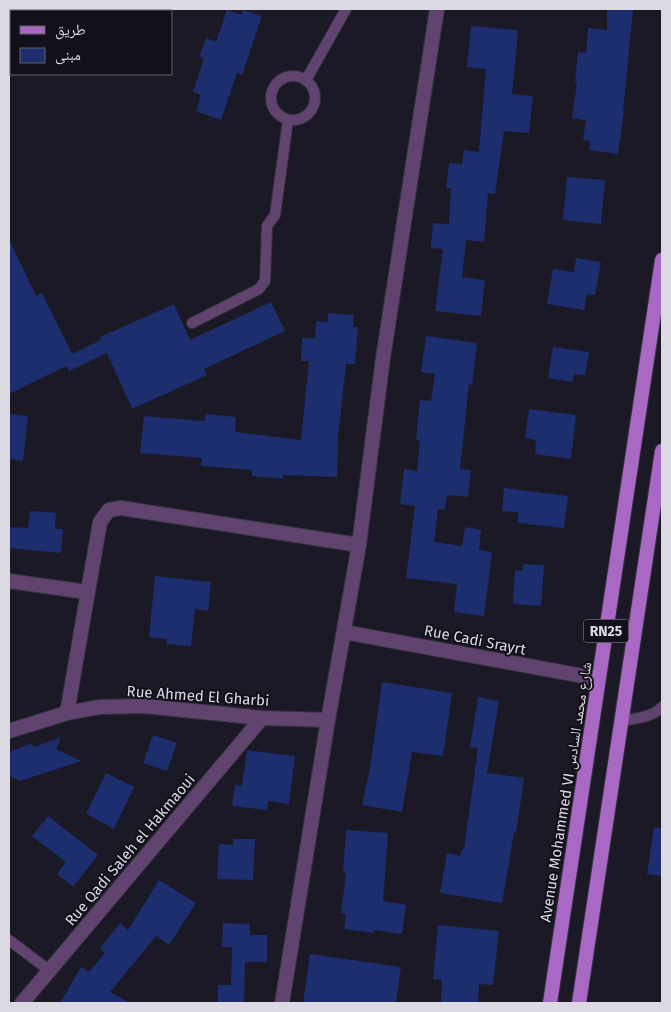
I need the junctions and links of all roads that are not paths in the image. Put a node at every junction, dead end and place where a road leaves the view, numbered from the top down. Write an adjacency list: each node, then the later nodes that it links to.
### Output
1 (346, 9): 3 (lane)
2 (437, 9): 8 (street)
3 (306, 80): 4 (lane); 4 (lane)
4 (288, 120): 6 (lane)
5 (662, 260): 12 (main road, Avenue Mohammed VI شارع محمد السادس / RN25)
6 (192, 323)
7 (662, 451): 17 (main road, RN25)
8 (359, 545): 10 (street); 11 (street)
9 (9, 581): 10 (street)
10 (87, 592): 14 (street)
11 (344, 632): 12 (street, Rue Cadi Srayrt); 16 (street)
12 (599, 679): 23 (main road, Avenue Mohammed VI شارع محمد السادس / RN25)
13 (662, 707): 17 (lane)
14 (67, 713): 15 (street, Rue Ahmed El Gharbi); 18 (street, Rue Ahmed El Gharbi)
15 (262, 718): 16 (street, Rue Ahmed El Gharbi); 20 (street, Rue Qadi Saleh el Hakmaoui)
16 (328, 720): 22 (street)
17 (622, 721): 24 (main road, RN25)
18 (9, 731)
19 (9, 940): 20 (lane)
20 (50, 971): 21 (street, Rue Qadi Saleh el Hakmaoui)
21 (22, 1003)
22 (282, 1003)
23 (550, 1003)
24 (579, 1003)

